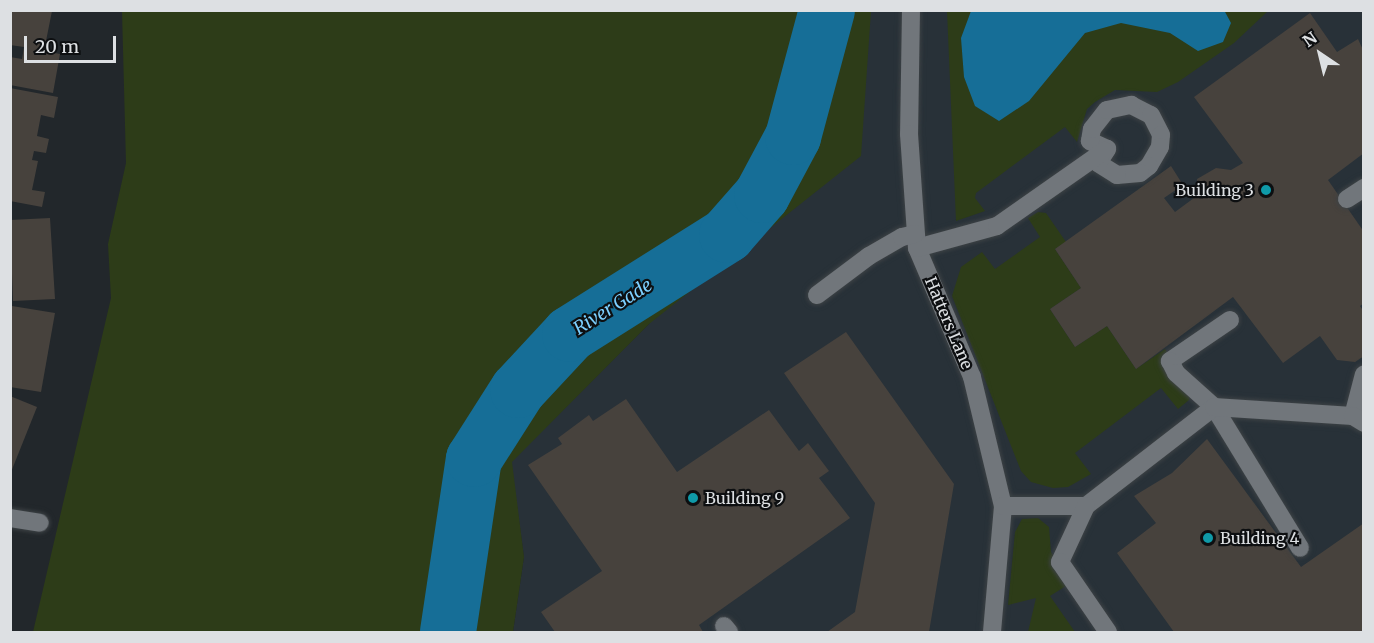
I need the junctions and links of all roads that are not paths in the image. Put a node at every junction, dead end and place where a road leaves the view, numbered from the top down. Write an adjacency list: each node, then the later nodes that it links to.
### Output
1 (911, 10): 5 (street, Hatters Lane)
2 (1107, 149): 2 (street); 5 (street)
3 (1364, 188): 4 (street)
4 (1347, 199)
5 (916, 241): 6 (street); 11 (street, Hatters Lane)
6 (817, 295)
7 (1230, 320): 9 (street)
8 (1364, 374): 10 (street)
9 (1214, 407): 10 (street); 12 (street); 15 (street)
10 (1358, 420)
11 (1003, 506): 12 (street); 16 (street, Hatters Lane)
12 (1086, 506): 17 (street)
13 (10, 518): 14 (street)
14 (40, 523)
15 (1300, 548)
16 (992, 633)
17 (1108, 633)

